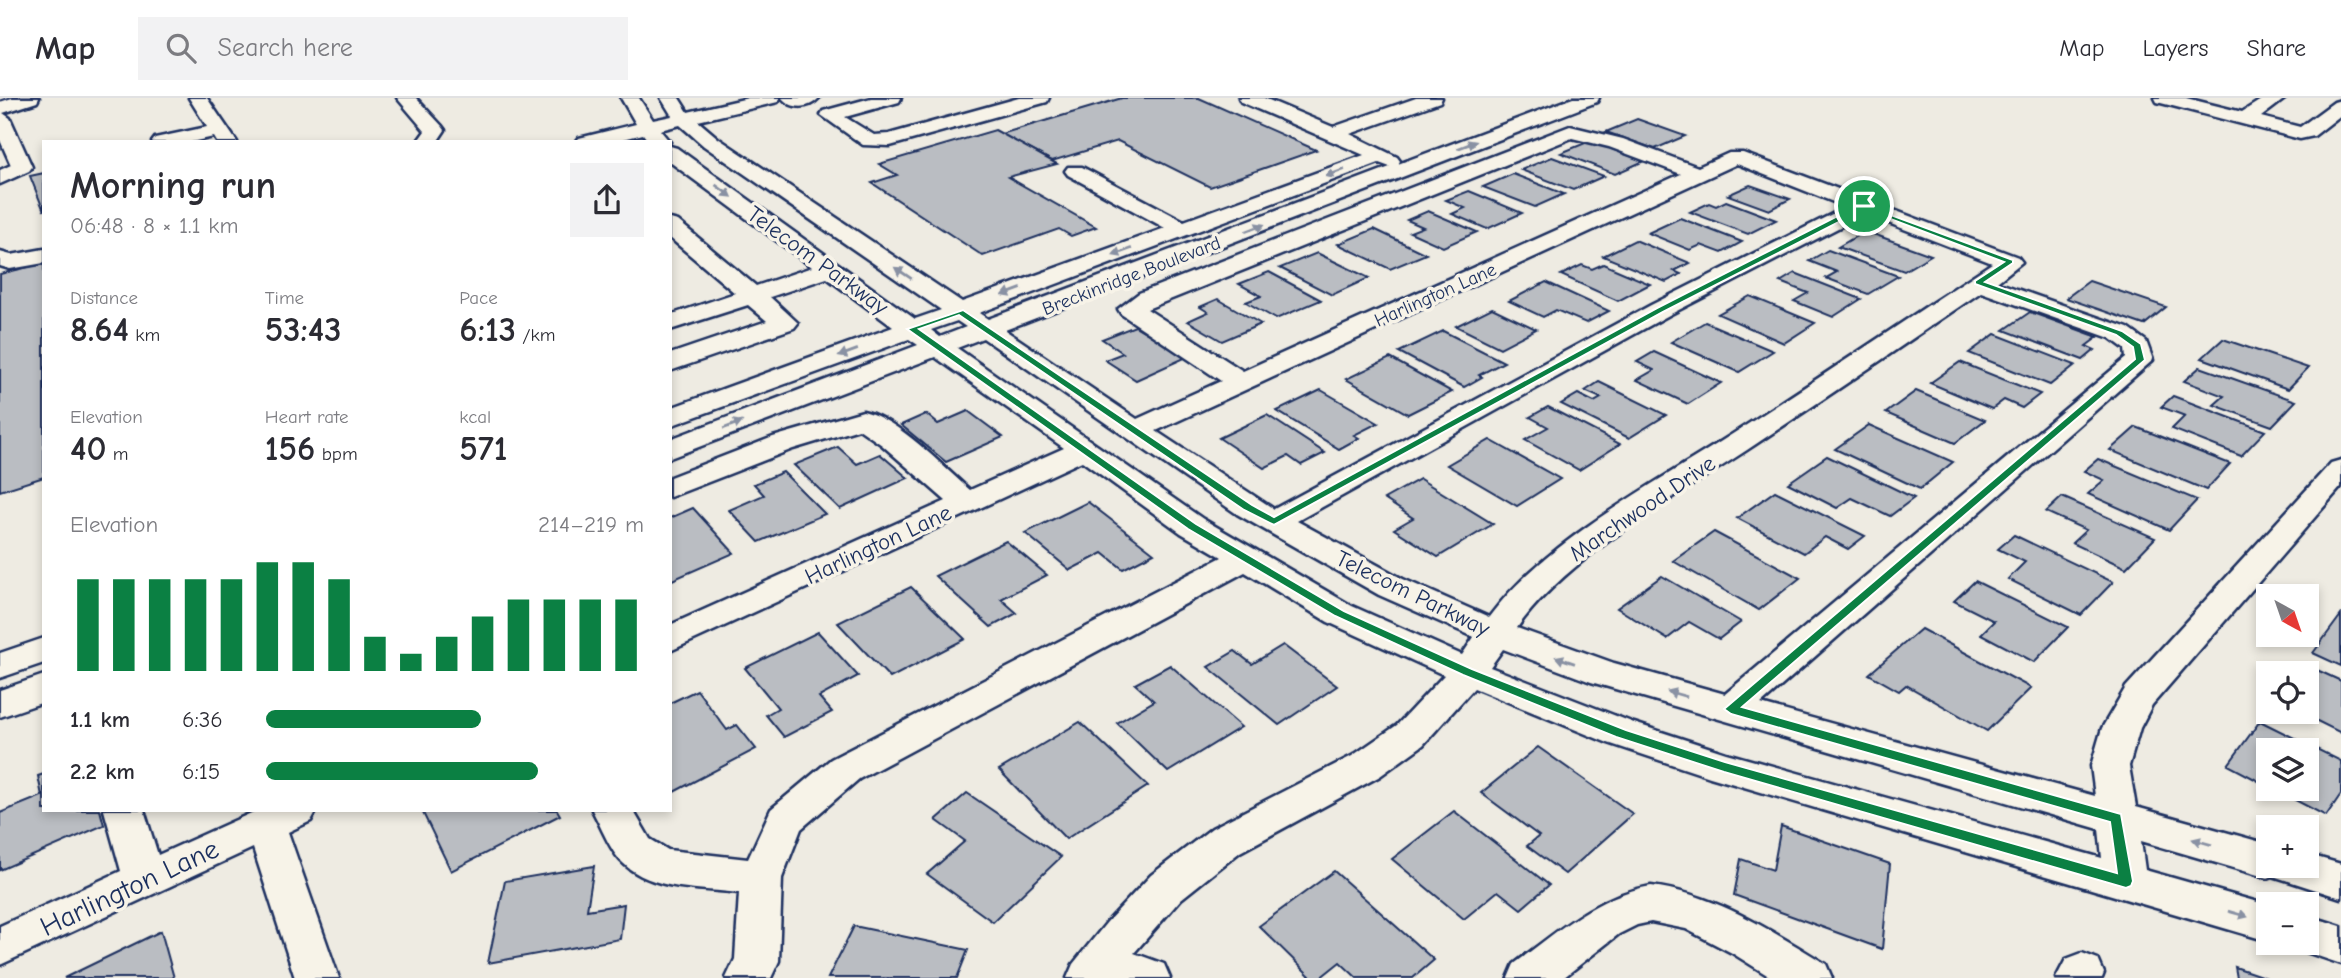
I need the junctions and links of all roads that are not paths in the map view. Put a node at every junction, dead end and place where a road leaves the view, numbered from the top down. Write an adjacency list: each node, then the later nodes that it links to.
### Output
1 (30, 98): 19 (street)
2 (198, 98): 27 (street)
3 (406, 98): 29 (street)
4 (630, 98): 26 (street)
5 (670, 98): 22 (street, Telecom Parkway)
6 (771, 98): 22 (street)
7 (791, 98): 8 (street)
8 (810, 98)
9 (892, 98): 24 (street)
10 (1040, 98): 24 (street)
11 (1248, 98): 25 (street)
12 (1433, 98): 25 (street)
13 (1537, 98): 32 (street, Breckinridge Boulevard)
14 (1590, 98): 35 (street, Breckinridge Boulevard, one-way to 14)
15 (2164, 98): 17 (street)
16 (2277, 98): 21 (street)
17 (2191, 101): 21 (street)
18 (2341, 106): 21 (street)
19 (0, 108)
20 (0, 118): 38 (street)
21 (2245, 119)
22 (685, 120): 26 (street); 48 (street, Telecom Parkway, one-way to 22)
23 (876, 122): 24 (street)
24 (851, 129)
25 (1333, 134): 32 (street)
26 (654, 135): 30 (street)
27 (223, 136): 28 (street)
28 (182, 140)
29 (428, 140)
30 (605, 140)
31 (672, 153): 44 (street, Telecom Parkway, one-way to 44)
32 (1380, 156): 35 (street); 41 (street, Breckinridge Boulevard, one-way to 41)
33 (1735, 157): 37 (street, Harlington Lane); 39 (street, Marchwood Drive)
34 (42, 167): 38 (street)
35 (1408, 168): 51 (street, Breckinridge Boulevard, one-way to 35)
36 (1075, 171): 41 (street)
37 (1699, 174): 54 (street, Harlington Lane); 54 (street)
38 (9, 175)
39 (1864, 206): 45 (street, Marchwood Drive); 62 (street)
40 (672, 228): 46 (street)
41 (1184, 229): 48 (street, Breckinridge Boulevard, one-way to 48)
42 (42, 256): 43 (street)
43 (0, 259)
44 (830, 269): 46 (street); 50 (street, Telecom Parkway)
45 (1979, 283): 64 (street, Marchwood Drive); 71 (street)
46 (751, 296): 49 (street); 53 (street)
47 (672, 299): 49 (street)
48 (960, 312): 50 (street, Breckinridge Boulevard); 51 (street, Telecom Parkway)
49 (681, 319)
50 (912, 329): 52 (street, Telecom Parkway); 55 (street, Breckinridge Boulevard, one-way to 55)
51 (985, 330): 52 (street, Breckinridge Boulevard); 56 (street, Telecom Parkway)
52 (939, 347): 57 (street, Breckinridge Boulevard, one-way to 52); 58 (street, Telecom Parkway)
53 (672, 362)
54 (1241, 382): 56 (street, Harlington Lane)
55 (672, 417)
56 (1135, 430): 62 (street, Telecom Parkway)
57 (672, 448)
58 (1085, 449): 61 (street, Harlington Lane); 63 (street, Telecom Parkway)
59 (2341, 469): 75 (street)
60 (672, 487): 61 (street)
61 (967, 503): 65 (street, Harlington Lane)
62 (1274, 522): 64 (street, Telecom Parkway)
63 (1246, 558): 68 (street, Telecom Parkway); 78 (street)
64 (1495, 633): 68 (street, Marchwood Drive); 71 (street, Telecom Parkway, one-way to 64)
65 (672, 638)
66 (42, 651): 67 (street)
67 (0, 666)
68 (1468, 672): 80 (street, Telecom Parkway); 86 (street, Marchwood Drive)
69 (42, 689): 70 (street)
70 (0, 704)
71 (1731, 709): 75 (street, Telecom Parkway)
72 (125, 812): 79 (street)
73 (613, 812): 78 (street)
74 (281, 817): 79 (street, Harlington Lane); 87 (street)
75 (2116, 818): 76 (street, Telecom Parkway, one-way to 75); 80 (street)
76 (2256, 858)
77 (2319, 875): 81 (street)
78 (761, 878): 88 (street)
79 (145, 880): 85 (street, Harlington Lane)
80 (2126, 881): 82 (street, Telecom Parkway, one-way to 82)
81 (2341, 881)
82 (2256, 919)
83 (2319, 938): 84 (street)
84 (2341, 944)
85 (0, 946)
86 (1095, 969): 89 (street)
87 (317, 978)
88 (748, 978)
89 (1148, 978)
90 (1530, 978): 91 (street)
91 (1810, 978)

